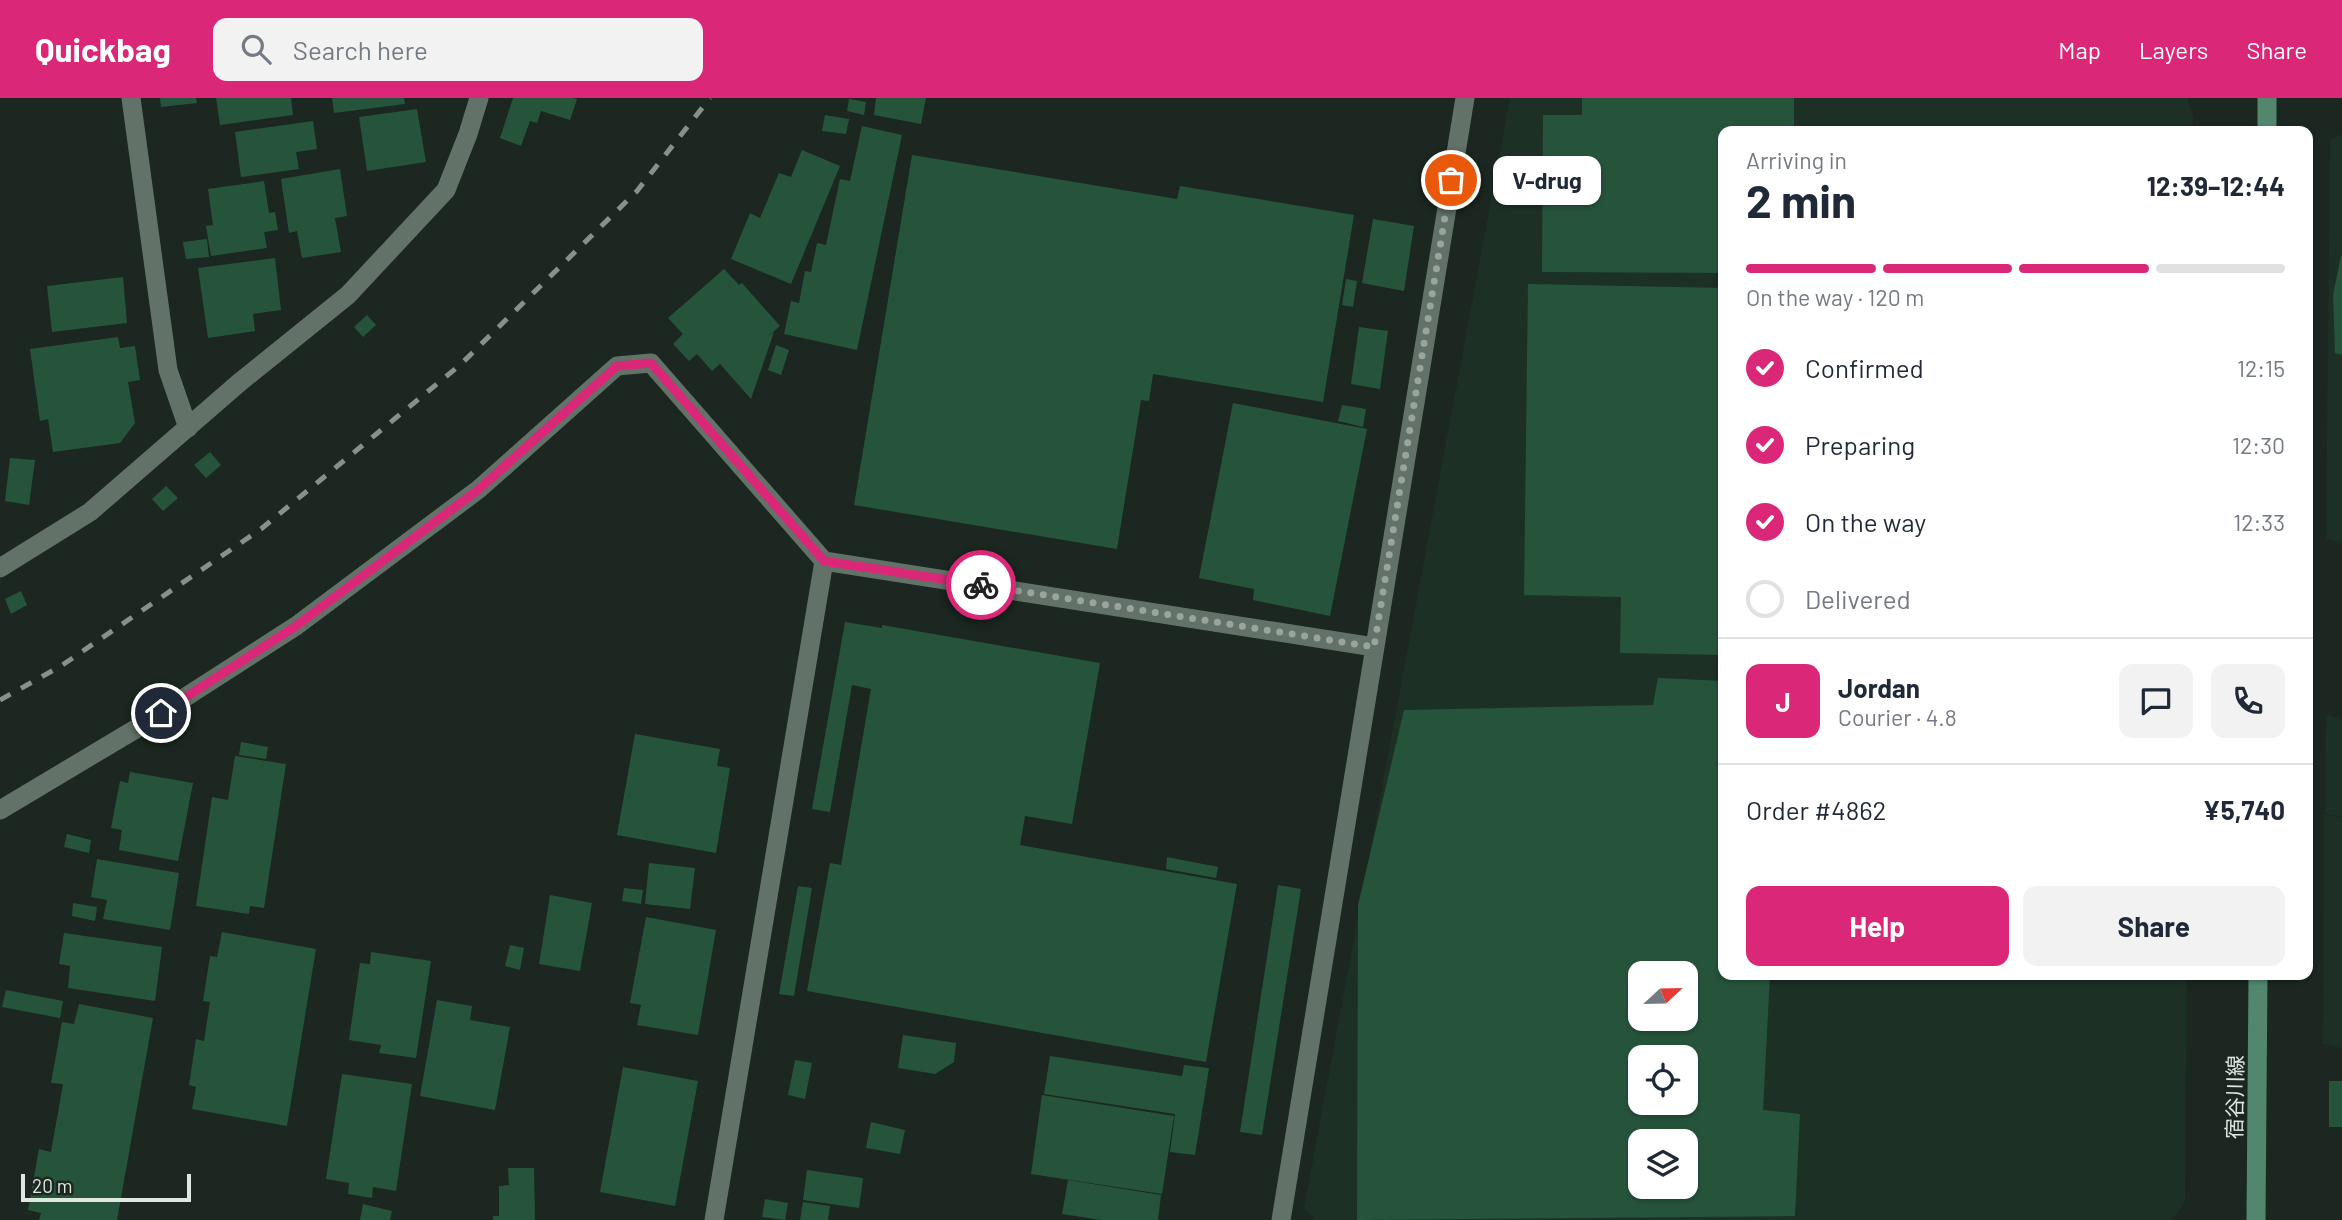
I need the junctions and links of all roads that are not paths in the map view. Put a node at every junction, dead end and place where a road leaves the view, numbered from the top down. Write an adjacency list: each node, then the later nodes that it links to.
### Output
1 (131, 98): 6 (street)
2 (479, 98): 6 (street)
3 (1465, 98): 9 (street)
4 (2267, 98): 5 (main road)
5 (2267, 126)
6 (188, 428): 8 (street)
7 (824, 561): 9 (street); 10 (street); 12 (street)
8 (0, 568)
9 (1374, 647): 13 (street)
10 (0, 810)
11 (2258, 980): 14 (main road, 宿谷川線)
12 (714, 1220)
13 (1280, 1220)
14 (2256, 1220)

